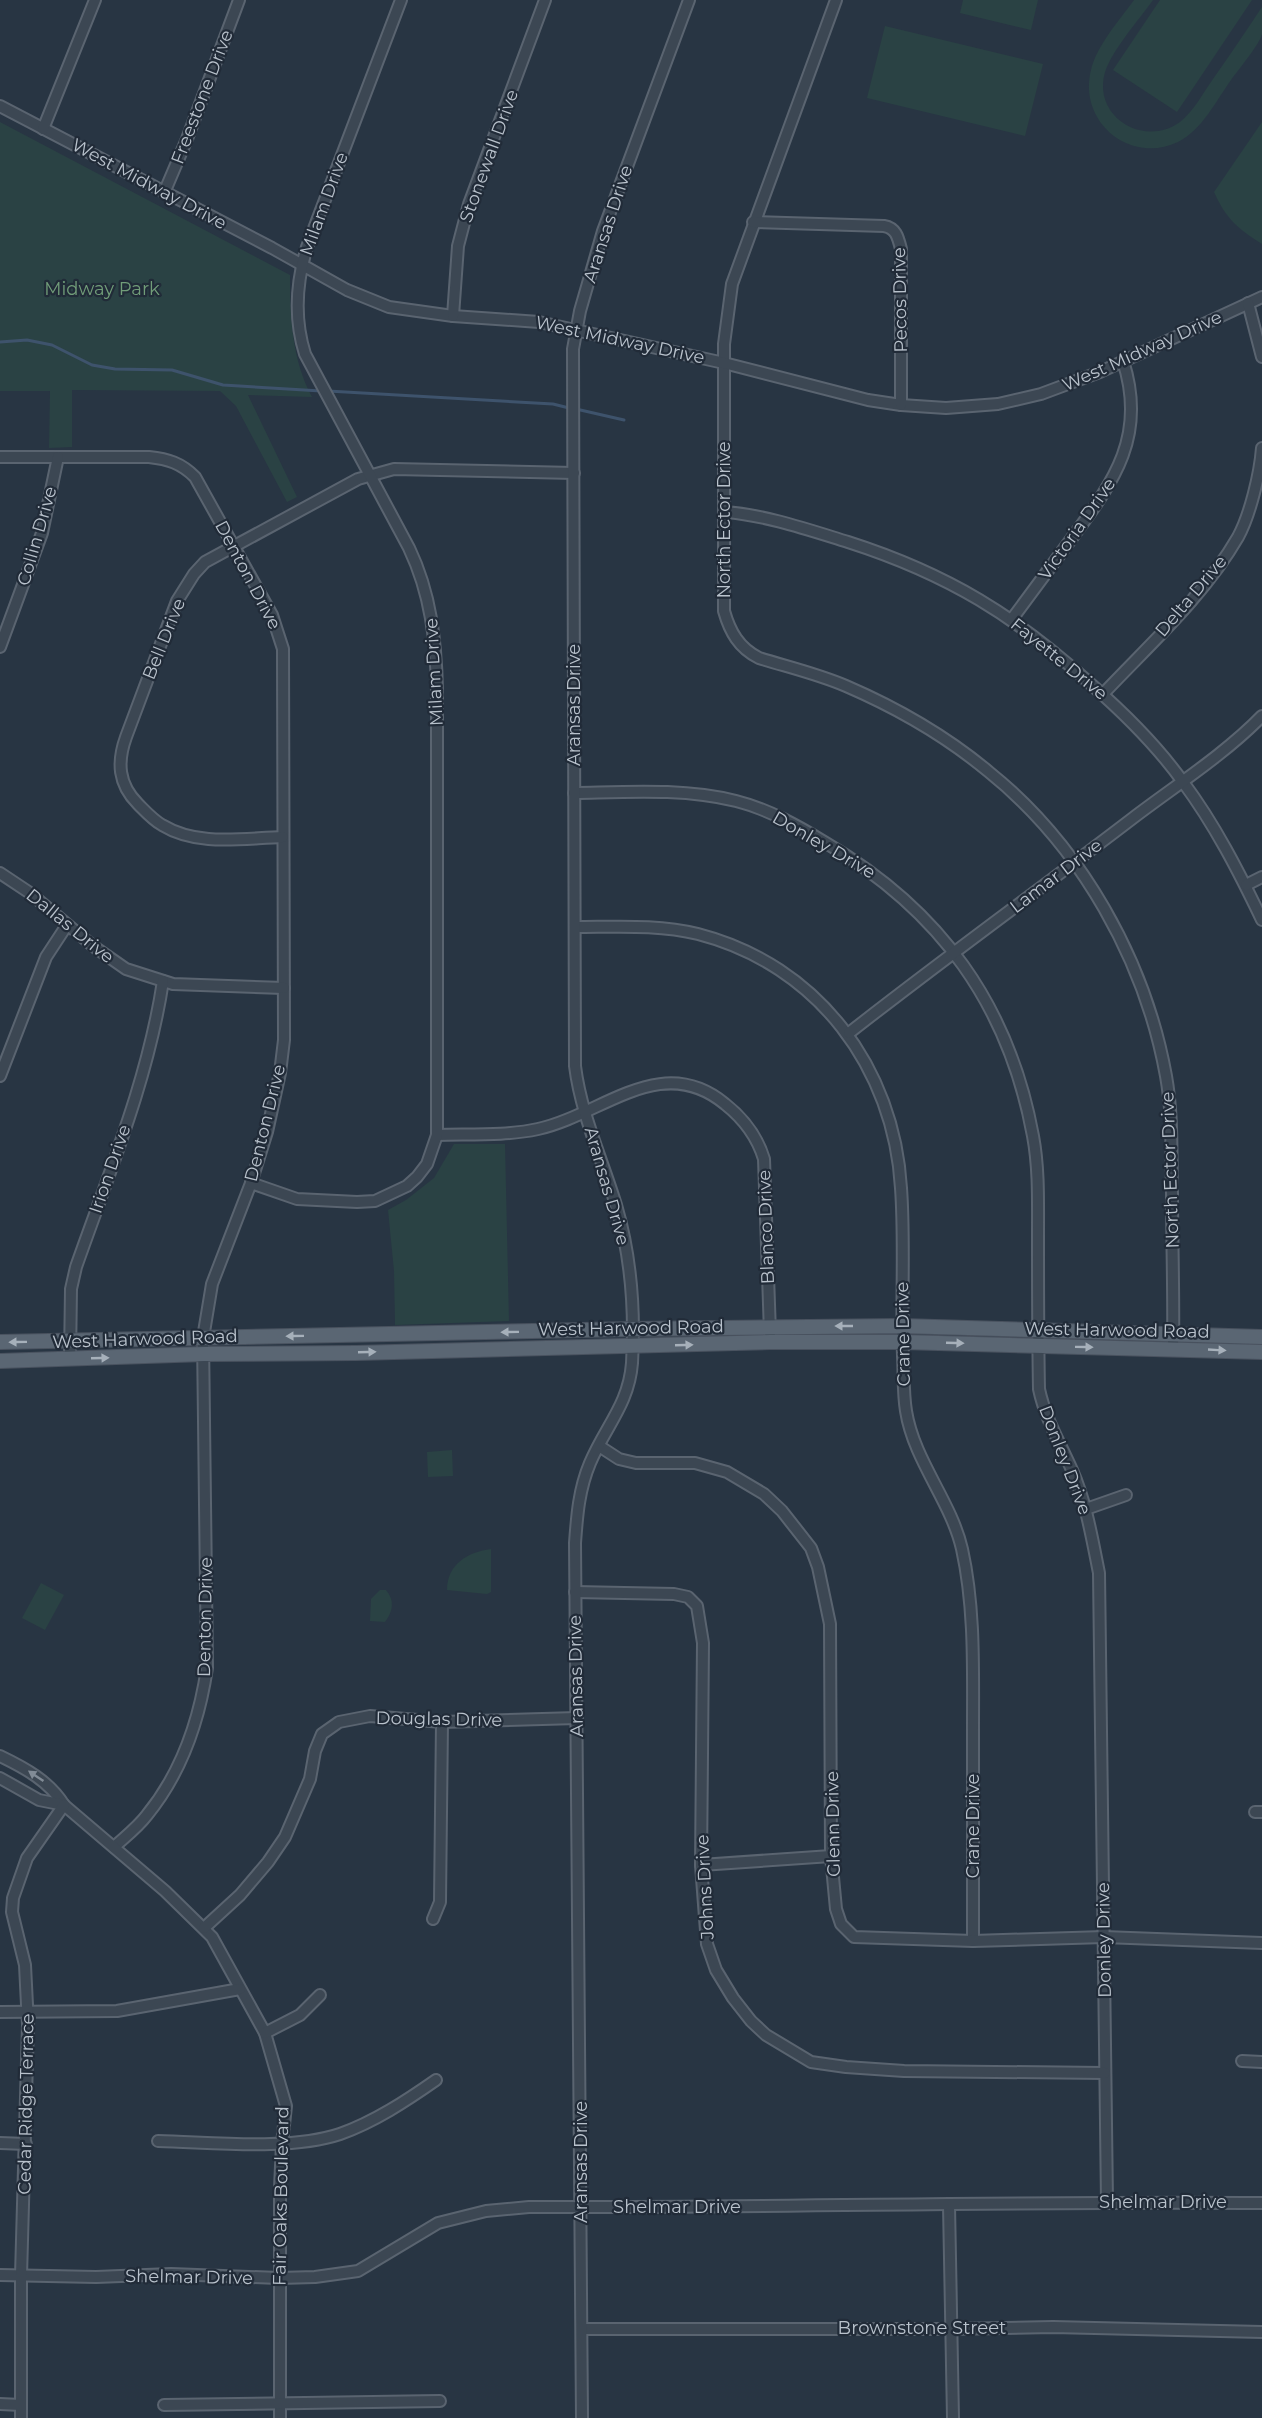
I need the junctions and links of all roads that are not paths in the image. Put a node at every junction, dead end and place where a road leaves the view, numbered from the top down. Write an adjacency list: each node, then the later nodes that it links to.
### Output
1 (95, 0): 8 (street)
2 (239, 0): 9 (street, Freestone Drive)
3 (401, 0): 11 (street, Milam Drive)
4 (545, 0): 14 (street, Stonewall Drive)
5 (688, 0): 15 (street, Aransas Drive)
6 (836, 0): 10 (street, North Ector Drive)
7 (0, 106): 8 (street, West Midway Drive)
8 (43, 129): 9 (street, West Midway Drive)
9 (164, 193): 11 (street, West Midway Drive)
10 (753, 222): 18 (street, North Ector Drive); 19 (street, Pecos Drive)
11 (302, 265): 14 (street, West Midway Drive); 24 (street, Milam Drive)
12 (1262, 297): 13 (street, West Midway Drive)
13 (1248, 303): 16 (street); 17 (street, West Midway Drive)
14 (453, 316): 15 (street, West Midway Drive)
15 (576, 329): 18 (street, West Midway Drive); 23 (street, Aransas Drive)
16 (1262, 357)
17 (1123, 361): 19 (street, West Midway Drive); 27 (street, Victoria Drive)
18 (724, 363): 19 (street, West Midway Drive); 25 (street, North Ector Drive)
19 (901, 405)
20 (1262, 448): 29 (street, Delta Drive)
21 (58, 457): 22 (street, Denton Drive); 26 (street, Denton Drive); 28 (street, Collin Drive)
22 (0, 458)
23 (574, 474): 24 (street, Bell Drive); 32 (street, Aransas Drive)
24 (369, 476): 26 (street, Bell Drive); 47 (street, Milam Drive)
25 (725, 512): 27 (street, Fayette Drive); 34 (street, North Ector Drive)
26 (234, 546): 33 (street, Denton Drive); 33 (street, Bell Drive)
27 (1012, 619): 29 (street, Fayette Drive)
28 (0, 648)
29 (1103, 694): 31 (street, Fayette Drive)
30 (1262, 716): 31 (street, Lamar Drive)
31 (1182, 780): 34 (street, Lamar Drive); 37 (street, Fayette Drive)
32 (574, 793): 40 (street, Aransas Drive); 41 (street, Donley Drive)
33 (283, 837): 43 (street, Denton Drive)
34 (1075, 863): 41 (street, Lamar Drive); 53 (street, North Ector Drive)
35 (0, 873): 39 (street, Dallas Drive)
36 (1262, 877): 37 (street)
37 (1246, 885): 38 (street, Fayette Drive)
38 (1262, 920)
39 (67, 925): 42 (street, Dallas Drive); 45 (street)
40 (575, 927): 44 (street, Crane Drive); 46 (street, Aransas Drive)
41 (953, 952): 44 (street, Lamar Drive); 52 (street, Donley Drive)
42 (163, 981): 43 (street, Dallas Drive); 59 (street, Irion Drive)
43 (284, 988): 48 (street, Denton Drive)
44 (849, 1033): 50 (street, Crane Drive)
45 (0, 1076)
46 (585, 1112): 47 (street, Blanco Drive); 49 (street, Blanco Drive); 51 (street, Aransas Drive)
47 (437, 1135): 48 (street, Milam Drive)
48 (251, 1183): 56 (street, Denton Drive)
49 (770, 1326): 50 (main road, West Harwood Road, one-way to 49); 51 (main road, West Harwood Road); 60 (street, Blanco Drive)
50 (902, 1326): 52 (main road, West Harwood Road); 57 (street, Crane Drive)
51 (632, 1329): 54 (main road, West Harwood Road, one-way to 54); 61 (street, Aransas Drive)
52 (1038, 1330): 53 (main road, West Harwood Road); 62 (street, Donley Drive)
53 (1173, 1334): 55 (main road, West Harwood Road); 63 (street, North Ector Drive)
54 (329, 1336): 56 (main road, West Harwood Road, one-way to 56); 65 (main road)
55 (1262, 1337)
56 (203, 1338): 59 (main road, West Harwood Road); 66 (street, Denton Drive)
57 (903, 1341): 60 (main road, West Harwood Road); 62 (main road, West Harwood Road, one-way to 62); 84 (street, Crane Drive)
58 (0, 1342): 59 (main road, West Harwood Road, one-way to 58)
59 (69, 1342): 67 (street, Irion Drive)
60 (770, 1342): 61 (main road, West Harwood Road, one-way to 60)
61 (632, 1346): 65 (main road, West Harwood Road, one-way to 61); 69 (street, Aransas Drive)
62 (1038, 1347): 63 (main road, West Harwood Road, one-way to 63); 71 (street, Donley Drive)
63 (1173, 1348): 64 (main road, West Harwood Road, one-way to 64)
64 (1262, 1352)
65 (329, 1353): 66 (main road, West Harwood Road)
66 (204, 1354): 67 (main road, West Harwood Road, one-way to 66); 78 (street, Denton Drive)
67 (70, 1359): 68 (main road, West Harwood Road)
68 (0, 1361)
69 (599, 1446): 72 (street, Aransas Drive); 79 (street, Glenn Drive)
70 (1126, 1495): 71 (street)
71 (1086, 1509): 83 (street, Donley Drive)
72 (575, 1592): 73 (street, Aransas Drive); 80 (street, Johns Drive)
73 (577, 1719): 74 (street, Douglas Drive); 102 (street, Aransas Drive)
74 (442, 1722): 81 (street); 82 (street, Douglas Drive)
75 (0, 1756): 77 (street, Fair Oaks Boulevard, one-way to 75)
76 (0, 1778): 77 (street, Fair Oaks Boulevard)
77 (64, 1805): 78 (street, Fair Oaks Boulevard); 88 (street, Cedar Ridge Terrace)
78 (114, 1848): 82 (street, Fair Oaks Boulevard)
79 (831, 1856): 80 (street); 84 (street, Glenn Drive)
80 (701, 1865): 93 (street, Johns Drive)
81 (433, 1919)
82 (204, 1928): 86 (street, Fair Oaks Boulevard)
83 (1104, 1937): 84 (street, Glenn Drive); 85 (street, Glenn Drive); 93 (street, Donley Drive)
84 (973, 1941)
85 (1262, 1943)
86 (240, 1989): 88 (street); 90 (street, Fair Oaks Boulevard)
87 (320, 1995): 90 (street)
88 (28, 2011): 89 (street); 97 (street, Cedar Ridge Terrace)
89 (0, 2012)
90 (265, 2033): 98 (street, Fair Oaks Boulevard)
91 (1242, 2061): 92 (street)
92 (1262, 2062)
93 (1105, 2073): 99 (street, Donley Drive)
94 (435, 2080): 98 (street)
95 (158, 2141): 98 (street)
96 (0, 2143): 97 (street)
97 (26, 2144): 104 (street, Cedar Ridge Terrace)
98 (282, 2144): 105 (street, Fair Oaks Boulevard)
99 (1107, 2202): 100 (street, Shelmar Drive); 101 (street, Shelmar Drive)
100 (1262, 2203)
101 (949, 2205): 102 (street, Shelmar Drive); 107 (street)
102 (582, 2207): 105 (street, Shelmar Drive); 106 (street, Aransas Drive)
103 (0, 2275): 104 (street, Shelmar Drive)
104 (21, 2276): 105 (street, Shelmar Drive); 112 (street, Cedar Ridge Terrace)
105 (279, 2278): 111 (street, Fair Oaks Boulevard)
106 (582, 2329): 107 (street, Brownstone Street); 116 (street, Aransas Drive)
107 (950, 2329): 108 (street, Brownstone Street); 117 (street)
108 (1262, 2332)
109 (440, 2401): 111 (street)
110 (0, 2404): 112 (street)
111 (280, 2404): 113 (street); 115 (street, Fair Oaks Boulevard)
112 (21, 2405): 114 (street, Cedar Ridge Terrace)
113 (164, 2405)
114 (21, 2418)
115 (280, 2418)
116 (582, 2418)
117 (953, 2418)

